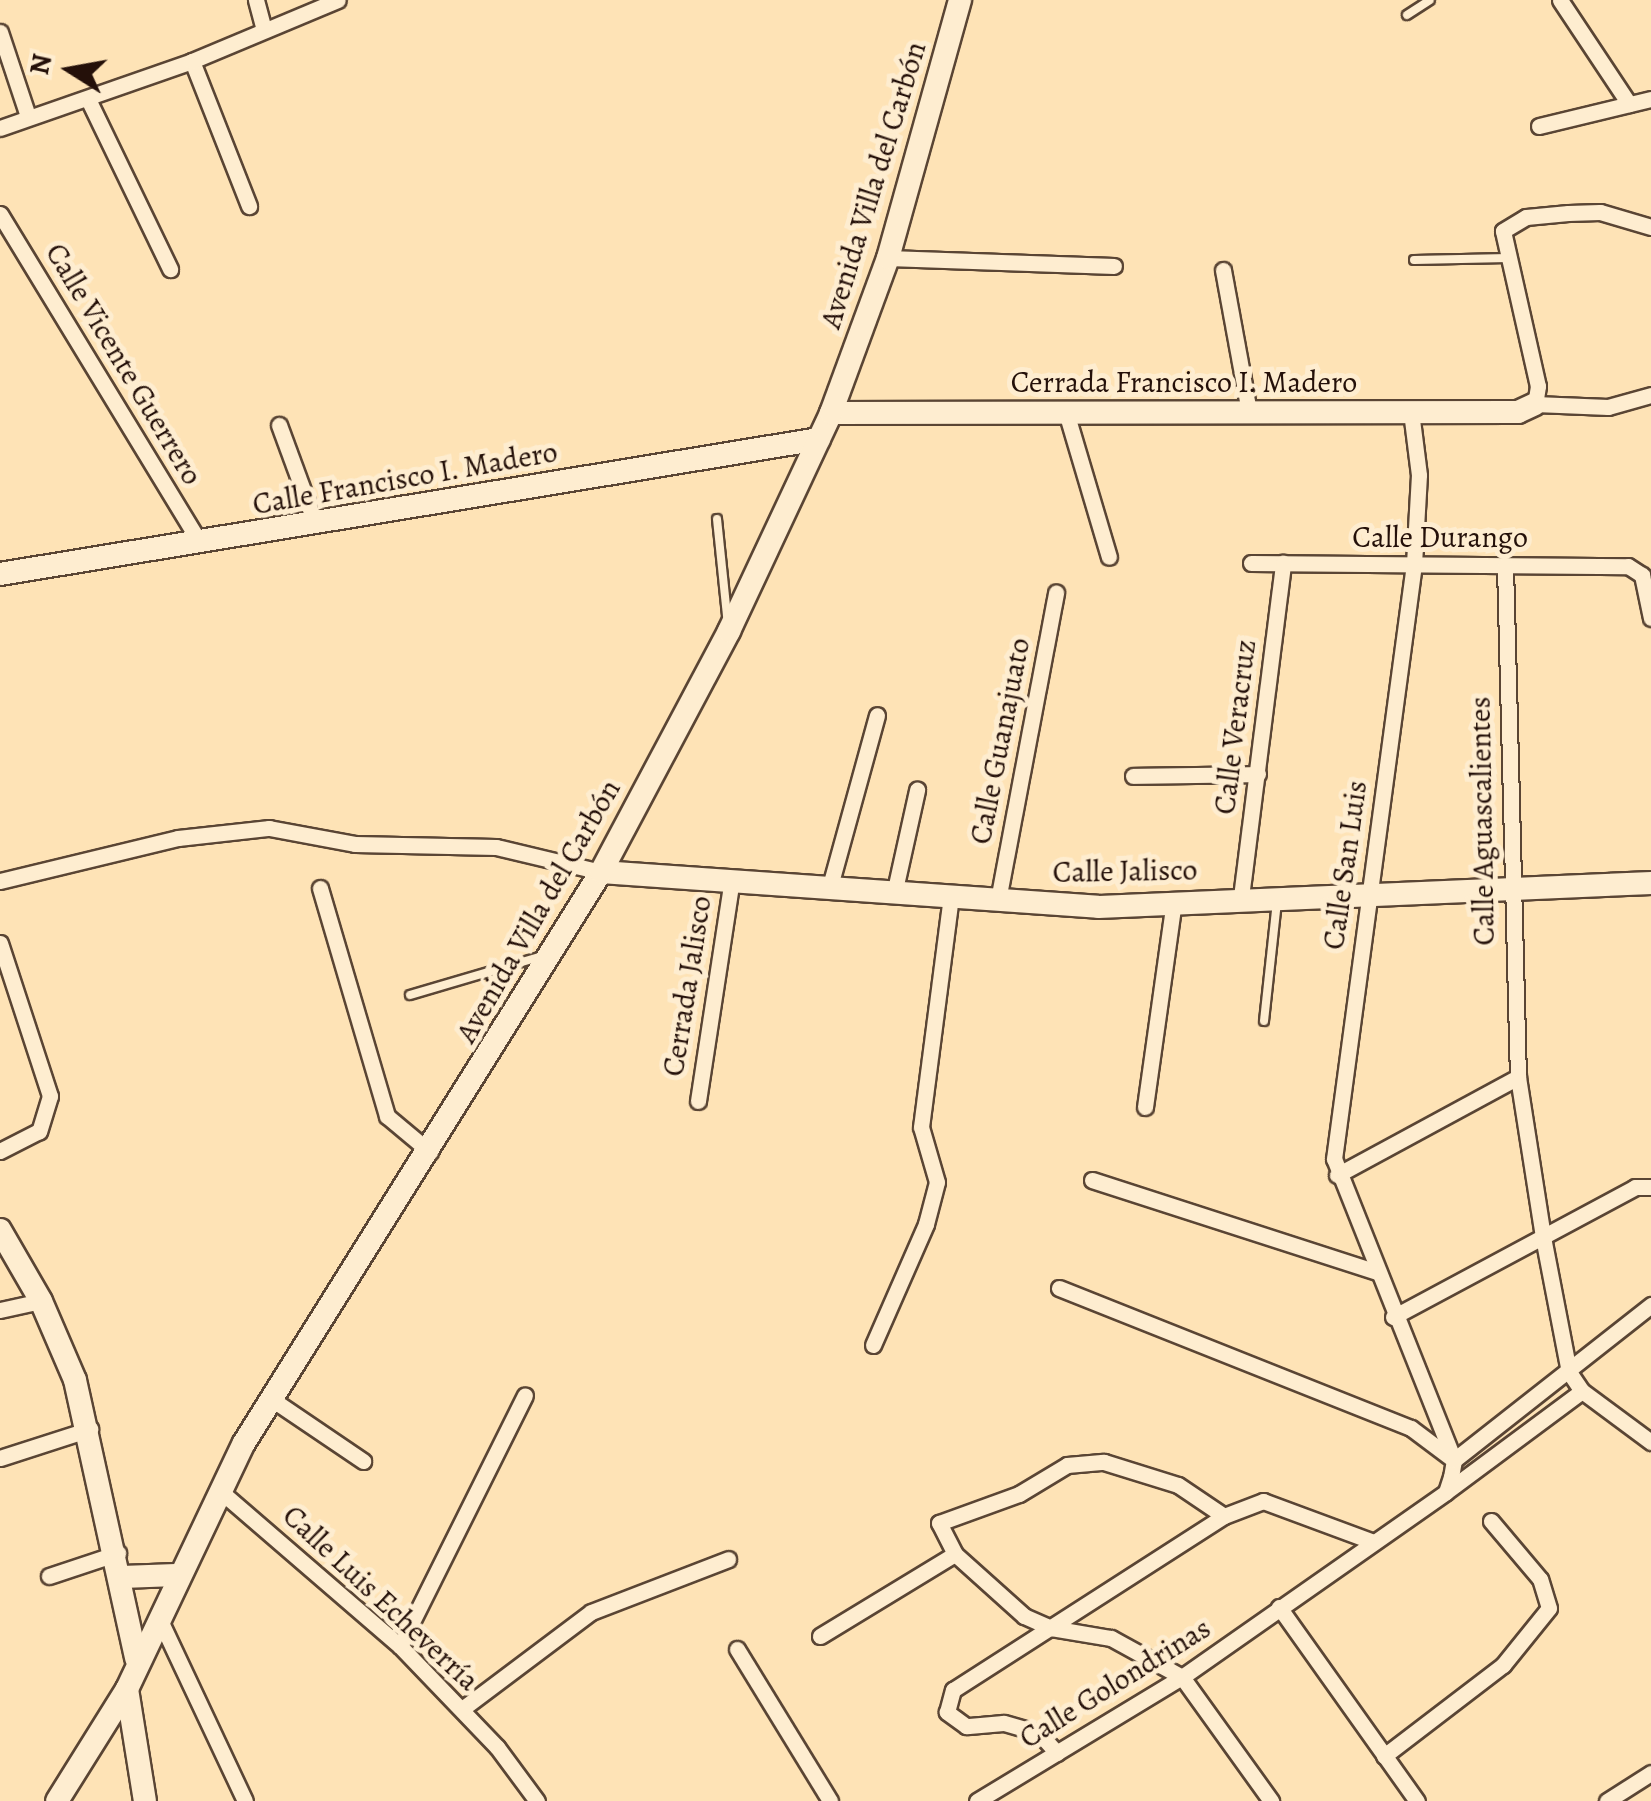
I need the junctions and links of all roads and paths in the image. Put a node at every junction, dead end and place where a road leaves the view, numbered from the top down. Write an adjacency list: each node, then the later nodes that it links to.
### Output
1 (256, 0): 7 (street)
2 (338, 0): 7 (street)
3 (960, 0): 19 (street, Avenida Villa del Carbón)
4 (1430, 0): 6 (lane)
5 (1560, 0): 12 (street)
6 (1407, 15)
7 (264, 30): 9 (street)
8 (0, 32): 13 (street)
9 (192, 61): 10 (street); 16 (street)
10 (88, 99): 13 (street); 23 (street)
11 (1651, 99): 12 (street)
12 (1628, 104): 14 (street)
13 (28, 116): 15 (street)
14 (1539, 126)
15 (0, 128)
16 (249, 206)
17 (0, 214): 35 (street, Calle Vicente Guerrero)
18 (1651, 227): 20 (street)
19 (888, 258): 22 (street); 28 (street, Avenida Villa del Carbón)
20 (1508, 258): 21 (lane); 26 (street)
21 (1414, 260)
22 (1114, 266)
23 (170, 269)
24 (1223, 270): 27 (street)
25 (1651, 394): 26 (street)
26 (1536, 404): 30 (street, Cerrada Francisco I. Madero)
27 (1248, 411): 29 (street, Cerrada Francisco I. Madero); 30 (street, Cerrada Francisco I. Madero)
28 (831, 412): 29 (street, Cerrada Francisco I. Madero); 32 (street, Avenida Villa del Carbón)
29 (1066, 412): 36 (street)
30 (1411, 412): 39 (street, Calle San Luis)
31 (279, 425): 34 (street)
32 (819, 439): 34 (street, Calle Francisco I. Madero); 44 (street, Avenida Villa del Carbón)
33 (717, 518): 44 (lane)
34 (315, 522): 35 (street, Calle Francisco I. Madero)
35 (200, 543): 41 (street, Calle Francisco I. Madero)
36 (1109, 557)
37 (1251, 563): 38 (street, Calle Durango)
38 (1283, 564): 39 (street, Calle Durango); 46 (street, Calle Veracruz)
39 (1414, 564): 40 (street, Calle Durango); 56 (street, Calle San Luis)
40 (1505, 564): 43 (street, Calle Durango); 54 (street, Calle Aguascalientes)
41 (0, 574)
42 (1056, 592): 61 (street, Calle Guanajuato)
43 (1651, 618)
44 (728, 631): 49 (street, Avenida Villa del Carbón)
45 (877, 715): 53 (street)
46 (1258, 774): 47 (street); 59 (street, Calle Veracruz)
47 (1133, 776)
48 (916, 790): 57 (street)
49 (601, 872): 50 (street, Calle Jalisco); 51 (street); 64 (street, Avenida Villa del Carbón)
50 (732, 880): 53 (street, Calle Jalisco); 68 (street, Cerrada Jalisco)
51 (0, 881)
52 (1651, 883): 54 (street, Calle Jalisco)
53 (830, 886): 57 (street, Calle Jalisco)
54 (1509, 887): 56 (street, Calle Jalisco); 67 (street, Calle Aguascalientes)
55 (320, 888): 71 (street)
56 (1370, 890): 60 (street, Calle Jalisco); 72 (street, Calle San Luis)
57 (894, 894): 58 (street, Calle Jalisco)
58 (950, 897): 61 (street, Calle Jalisco); 83 (street)
59 (1241, 897): 60 (street, Calle Jalisco); 62 (street, Calle Jalisco)
60 (1278, 897): 66 (lane)
61 (998, 900): 62 (street, Calle Jalisco)
62 (1174, 901): 69 (street)
63 (0, 943): 70 (street)
64 (549, 955): 65 (lane); 71 (street, Avenida Villa del Carbón)
65 (410, 995)
66 (1264, 1021)
67 (1518, 1077): 72 (street); 76 (street, Calle Aguascalientes)
68 (698, 1101)
69 (1146, 1108)
70 (0, 1150)
71 (430, 1152): 87 (street, Avenida Villa del Carbón)
72 (1337, 1175): 77 (street)
73 (1092, 1180): 77 (street)
74 (1651, 1188): 76 (street)
75 (0, 1230): 79 (street)
76 (1543, 1237): 82 (street); 84 (street, Calle Aguascalientes)
77 (1376, 1272): 82 (street)
78 (1059, 1288): 91 (street)
79 (41, 1301): 81 (street); 88 (street)
80 (1651, 1305): 84 (street)
81 (0, 1310)
82 (1393, 1316): 91 (street)
83 (872, 1345)
84 (1569, 1372): 85 (street); 91 (street)
85 (1582, 1390): 89 (street); 94 (street, Calle Golondrinas)
86 (525, 1395): 108 (street)
87 (273, 1400): 92 (street); 93 (street, Avenida Villa del Carbón)
88 (90, 1429): 90 (street); 98 (street)
89 (1651, 1442)
90 (0, 1458)
91 (1454, 1460): 94 (street)
92 (363, 1461)
93 (219, 1490): 101 (street, Avenida Villa del Carbón); 108 (street, Calle Luis Echeverría)
94 (1446, 1492): 97 (street, Calle Golondrinas)
95 (1224, 1516): 97 (street); 99 (street); 106 (street)
96 (1491, 1521): 115 (street)
97 (1374, 1542): 104 (street, Calle Golondrinas)
98 (118, 1553): 102 (street); 103 (street)
99 (954, 1554): 106 (street); 107 (street)
100 (728, 1560): 113 (street)
101 (176, 1575): 103 (street); 105 (street, Avenida Villa del Carbón)
102 (49, 1576)
103 (122, 1577): 110 (street)
104 (1279, 1607): 111 (street, Calle Golondrinas); 115 (street)
105 (158, 1616): 110 (street, Avenida Villa del Carbón); 120 (street)
106 (1050, 1628): 111 (street); 114 (street)
107 (820, 1636)
108 (400, 1646): 113 (street, Calle Luis Echeverría)
109 (737, 1649): 122 (street)
110 (136, 1658): 112 (street, Avenida Villa del Carbón)
111 (1182, 1677): 114 (street, Calle Golondrinas); 123 (street)
112 (127, 1689): 118 (street, Avenida Villa del Carbón); 119 (street)
113 (462, 1709): 121 (street, Calle Luis Echeverría)
114 (1057, 1752): 117 (street, Calle Golondrinas)
115 (1384, 1756): 124 (street)
116 (1651, 1774): 125 (street)
117 (981, 1800)
118 (57, 1801)
119 (145, 1801)
120 (245, 1801)
121 (536, 1801)
122 (830, 1801)
123 (1272, 1801)
124 (1418, 1801)
125 (1607, 1801)

